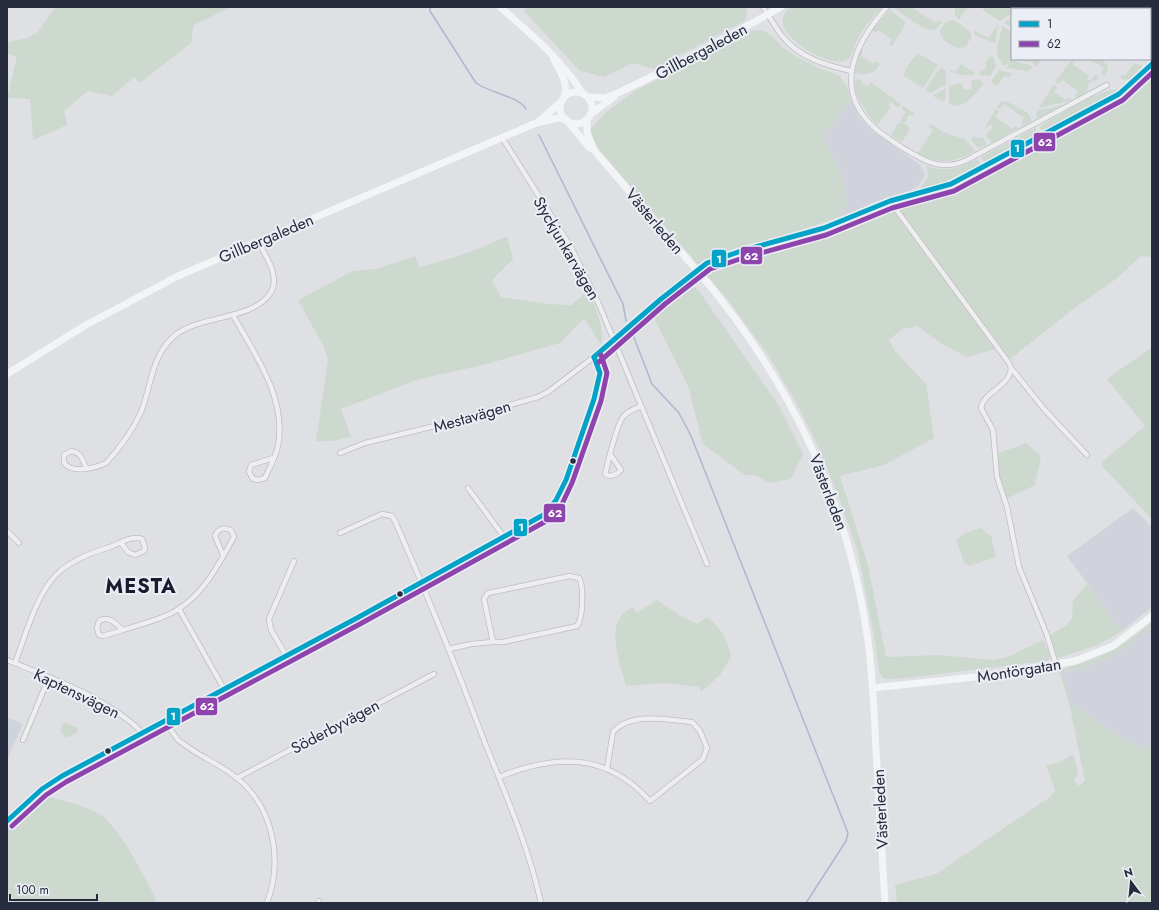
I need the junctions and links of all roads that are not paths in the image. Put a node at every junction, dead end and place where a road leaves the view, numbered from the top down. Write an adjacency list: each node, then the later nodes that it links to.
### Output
1 (500, 7): 6 (main road)
2 (763, 7): 5 (street)
3 (781, 7): 5 (main road, Gillbergaleden)
4 (888, 7): 8 (street)
5 (768, 15): 8 (street); 10 (main road, Gillbergaleden)
6 (549, 51): 11 (main road); 12 (main road)
7 (1152, 64): 18 (street, Mestavägen)
8 (851, 71): 9 (street)
9 (1107, 85)
10 (620, 92): 11 (main road, Gillbergaleden); 13 (main road, Gillbergaleden)
11 (586, 95): 12 (main road); 13 (main road)
12 (562, 100): 14 (main road); 15 (main road, Gillbergaleden)
13 (589, 117): 14 (main road); 17 (main road, Västerleden)
14 (566, 120): 15 (main road, Gillbergaleden); 17 (main road, Västerleden)
15 (536, 123): 16 (main road, Gillbergaleden)
16 (503, 139): 19 (main road, Gillbergaleden); 21 (street, Styckjunkarvägen)
17 (594, 150): 52 (main road, Västerleden, bridge)
18 (890, 201): 21 (street, Mestavägen); 23 (street)
19 (258, 241): 20 (street); 24 (main road, Gillbergaleden)
20 (233, 315): 29 (street); 30 (street)
21 (613, 339): 22 (street, Mestavägen); 25 (street, Styckjunkarvägen)
22 (594, 358): 26 (street, Mestavägen); 34 (street)
23 (1011, 368): 28 (street); 49 (street)
24 (7, 374)
25 (642, 406): 27 (street); 39 (street, Styckjunkarvägen)
26 (340, 453)
27 (610, 454): 27 (street)
28 (1087, 455)
29 (274, 458): 29 (street)
30 (86, 468): 30 (street)
31 (468, 488): 34 (street)
32 (7, 531): 35 (street)
33 (340, 533): 40 (street)
34 (504, 537): 40 (street)
35 (19, 543)
36 (121, 543): 36 (street); 48 (street)
37 (223, 555): 37 (street); 41 (street)
38 (294, 561): 46 (street)
39 (707, 564)
40 (422, 582): 45 (street); 46 (street)
41 (179, 609): 43 (street); 53 (street)
42 (1152, 616): 49 (main road, Montörgatan)
43 (123, 630): 43 (street)
44 (493, 642): 44 (street); 45 (street)
45 (449, 649): 58 (street)
46 (286, 655): 53 (street)
47 (7, 660): 48 (street, Kaptensvägen)
48 (15, 663): 51 (street, Kaptensvägen)
49 (1056, 665): 52 (main road, Montörgatan)
50 (434, 674): 59 (street, Söderbyvägen)
51 (48, 677): 55 (street, Kaptensvägen); 56 (street)
52 (873, 688): 63 (main road, Västerleden)
53 (224, 689): 54 (street)
54 (165, 722): 55 (street); 59 (street)
55 (143, 733): 60 (street)
56 (23, 740)
57 (607, 769): 57 (street); 58 (street)
58 (499, 777): 62 (street)
59 (237, 778): 61 (street)
60 (7, 821)
61 (267, 903)
62 (541, 903)
63 (885, 903)

